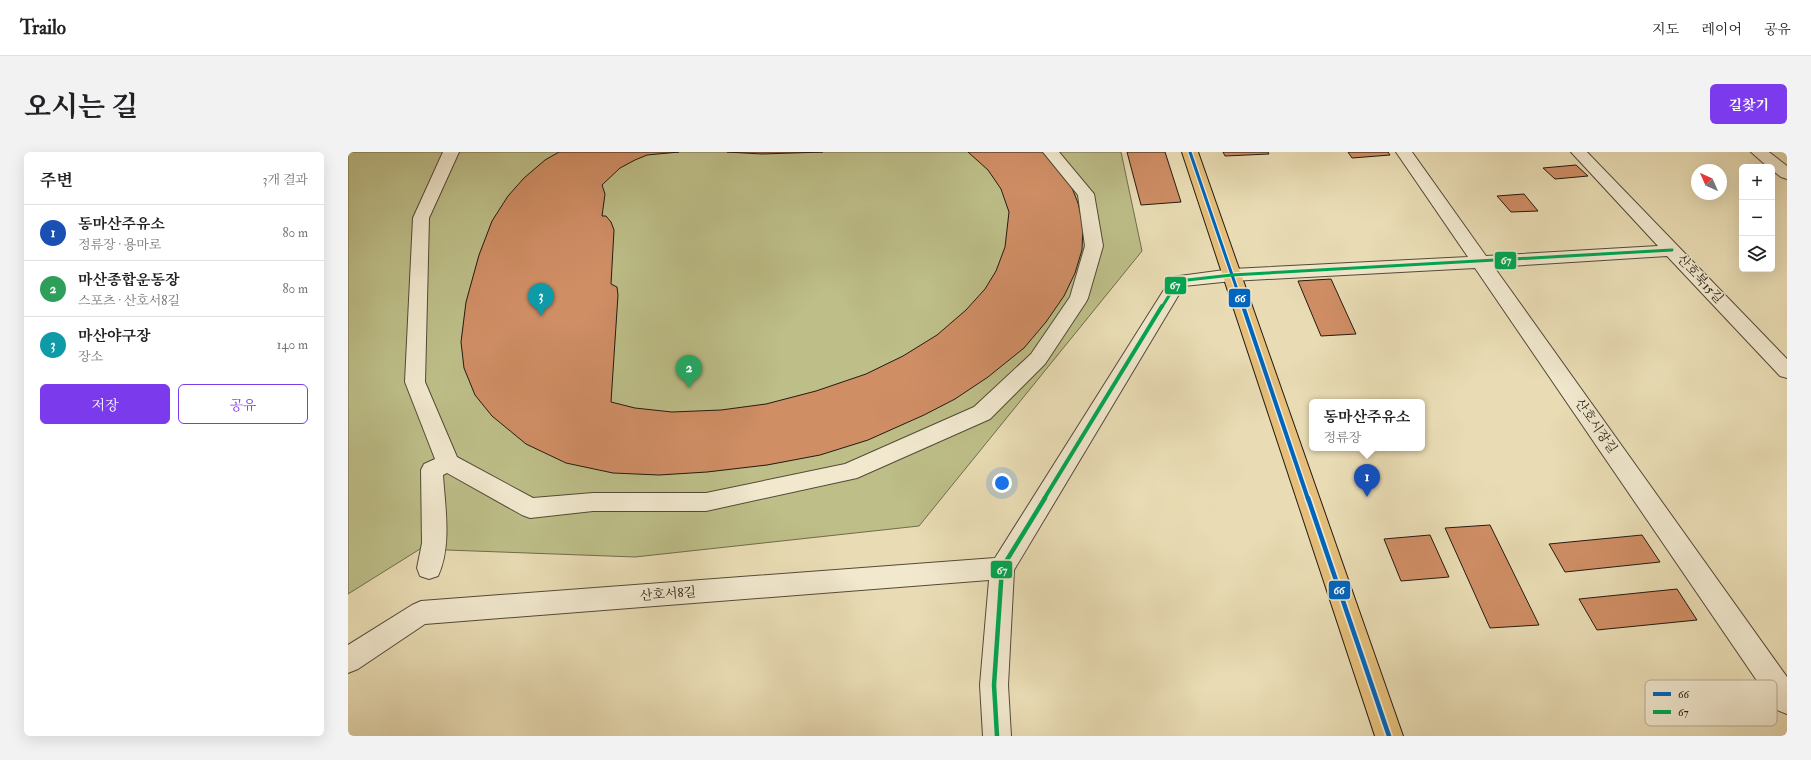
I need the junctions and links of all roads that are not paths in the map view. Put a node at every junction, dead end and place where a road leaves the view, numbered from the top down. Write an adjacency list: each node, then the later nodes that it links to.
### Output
1 (451, 152): 13 (street)
2 (1051, 152): 13 (street)
3 (1190, 152): 10 (main road)
4 (1404, 152): 9 (street, 산호시장길)
5 (1579, 152): 8 (street, 산호북15길)
6 (1759, 152): 7 (street)
7 (1787, 174)
8 (1672, 250): 9 (street); 11 (street, 산호북15길)
9 (1481, 262): 10 (street); 17 (street, 산호시장길)
10 (1232, 275): 15 (street); 21 (main road)
11 (1777, 351): 12 (street, 산호북15길)
12 (1787, 372)
13 (448, 463): 14 (street)
14 (429, 568)
15 (1002, 568): 16 (street, 산호서8길); 20 (street)
16 (348, 660)
17 (1773, 680)
18 (1777, 686): 19 (street, 산호시장길)
19 (1787, 700)
20 (997, 736)
21 (1389, 736)

